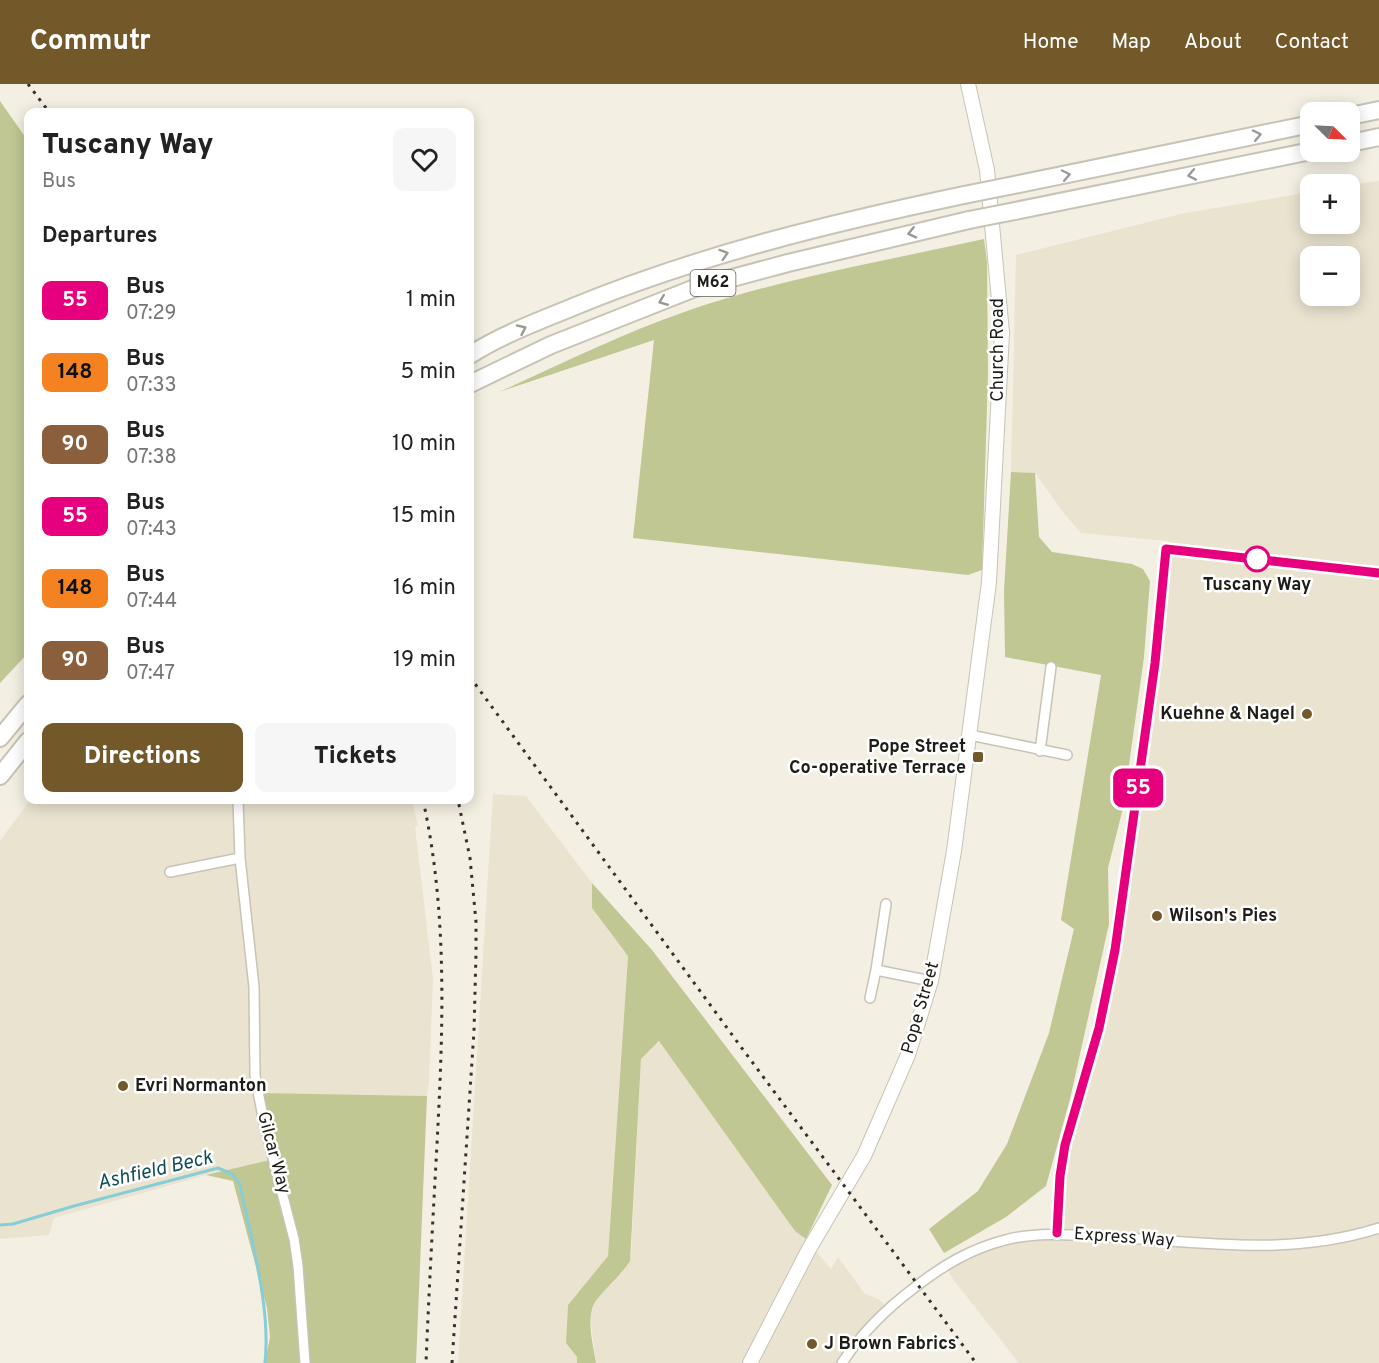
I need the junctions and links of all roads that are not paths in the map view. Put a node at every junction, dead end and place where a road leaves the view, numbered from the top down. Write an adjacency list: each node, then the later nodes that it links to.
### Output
1 (968, 84): 11 (street, Church Road)
2 (1379, 111): 3 (highway)
3 (1360, 114)
4 (1300, 126): 8 (highway, M62, one-way to 4, bridge)
5 (1379, 137): 6 (highway)
6 (1360, 141)
7 (1300, 153): 9 (highway, M62, one-way to 9, bridge)
8 (474, 353)
9 (474, 382)
10 (1379, 573): 28 (street)
11 (985, 618): 14 (street, Pope Street)
12 (1051, 668): 17 (street)
13 (24, 709): 15 (highway)
14 (970, 735): 17 (street); 25 (street, Pope Street)
15 (0, 738)
16 (24, 746): 19 (highway)
17 (1040, 751): 18 (street)
18 (1067, 755)
19 (0, 776)
20 (238, 804): 21 (street, Gilcar Way)
21 (240, 858): 22 (street); 29 (street, Gilcar Way)
22 (170, 872)
23 (886, 904): 24 (street)
24 (876, 970): 25 (street); 26 (street)
25 (932, 981): 30 (street, Pope Street)
26 (870, 998)
27 (1379, 1228): 28 (street, Express Way)
28 (1057, 1233): 31 (street, Express Way)
29 (305, 1363)
30 (750, 1363)
31 (842, 1363)

